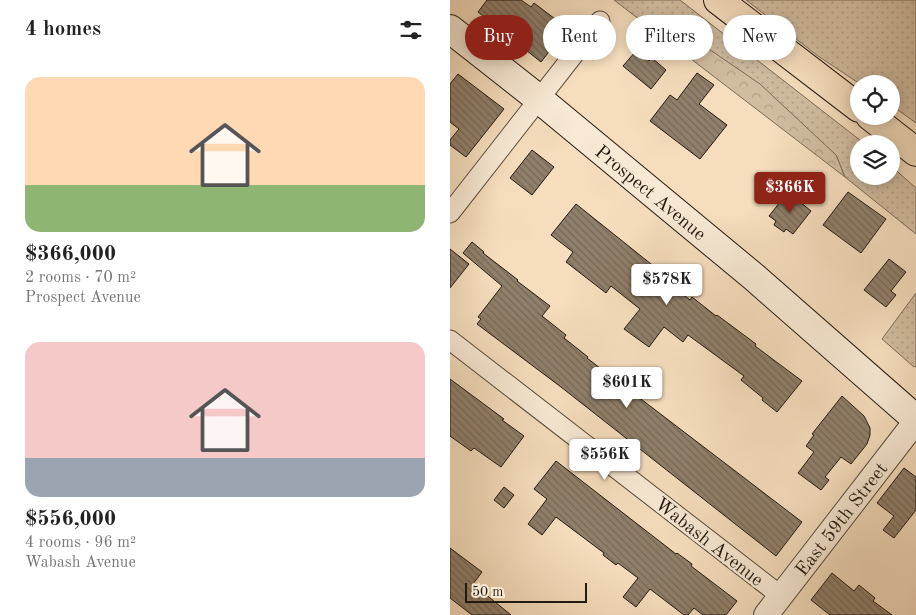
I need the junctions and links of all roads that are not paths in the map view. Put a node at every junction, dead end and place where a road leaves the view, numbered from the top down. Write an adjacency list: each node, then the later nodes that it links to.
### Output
1 (718, 0): 5 (highway)
2 (450, 29): 4 (main road, Prospect Avenue)
3 (570, 60): 4 (street)
4 (539, 99): 8 (street); 10 (main road, Prospect Avenue)
5 (850, 101)
6 (882, 125): 7 (highway)
7 (916, 152)
8 (450, 213)
9 (450, 340): 11 (street, Wabash Avenue)
10 (916, 420): 11 (street, East 59th Street)
11 (774, 609)

